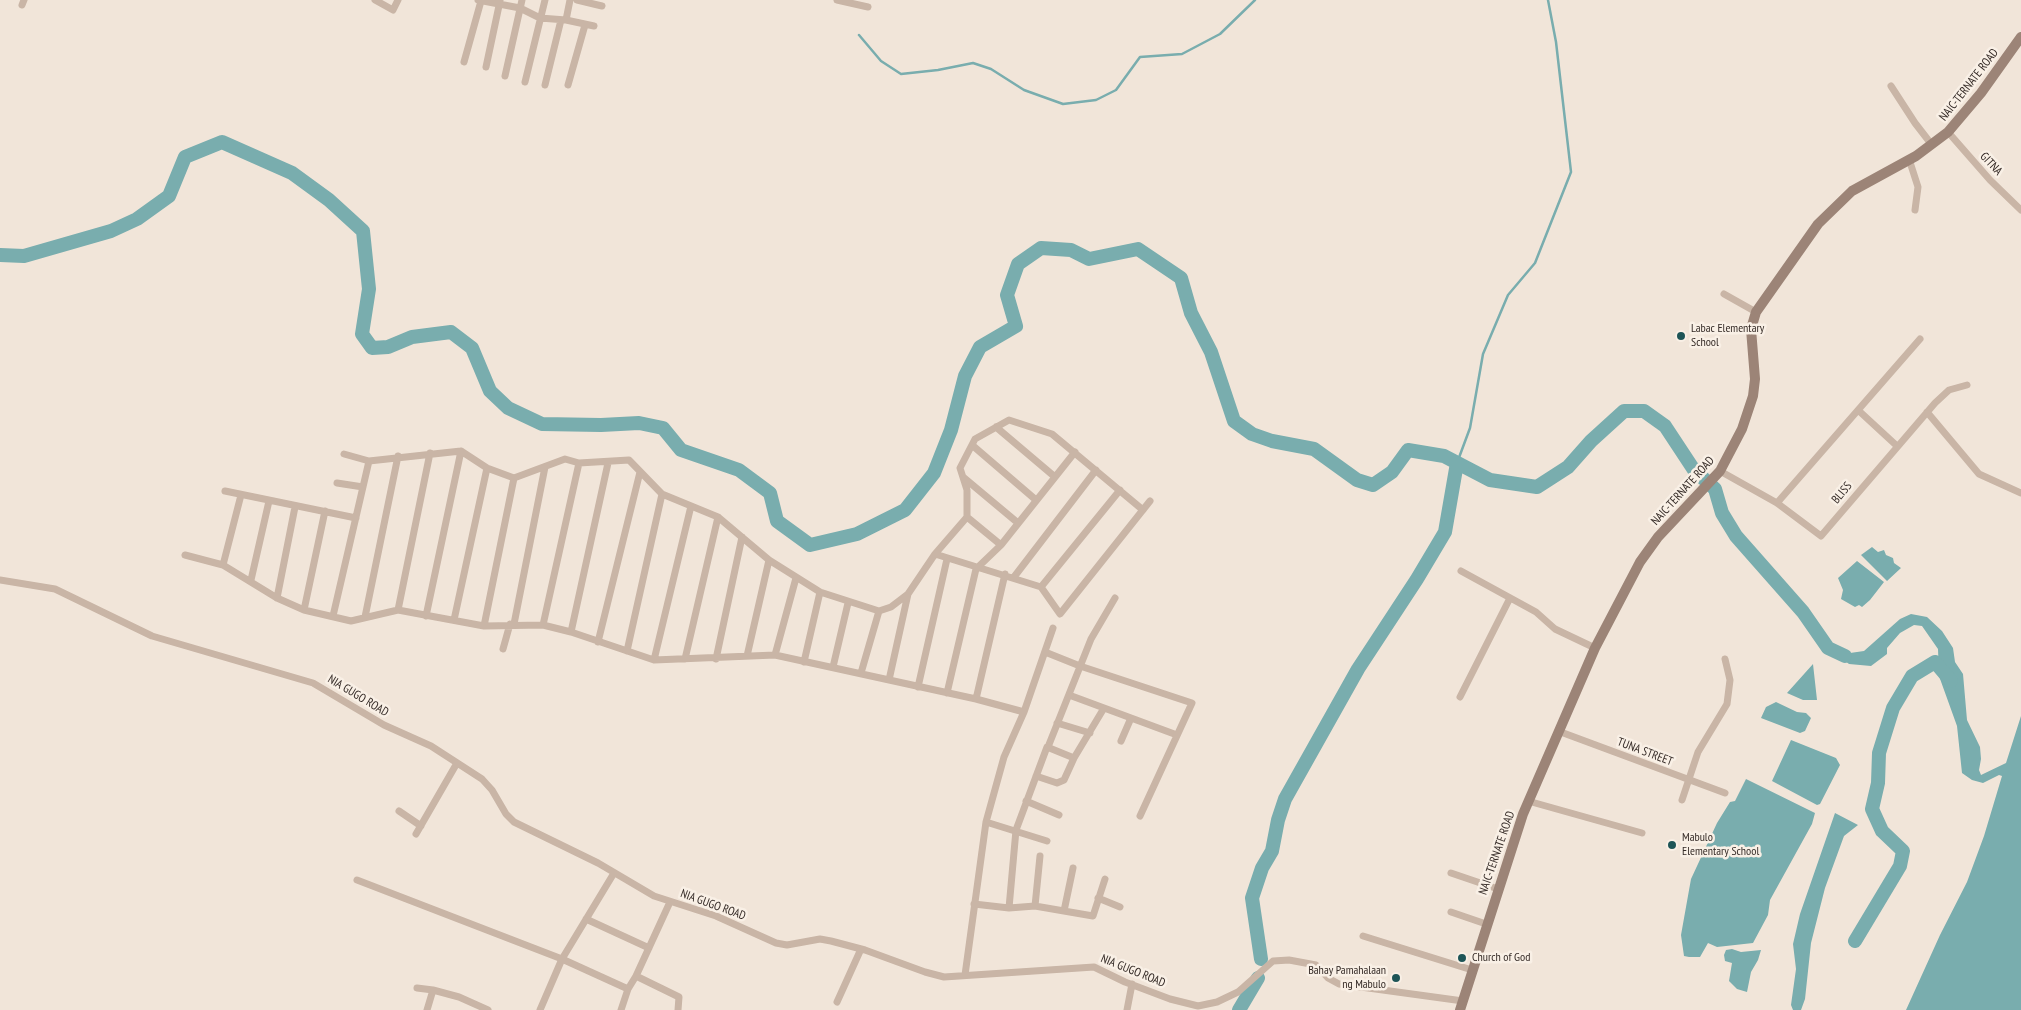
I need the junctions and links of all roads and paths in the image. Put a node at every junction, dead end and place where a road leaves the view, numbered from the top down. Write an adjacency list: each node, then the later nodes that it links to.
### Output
1 (375, 0): 2 (street)
2 (398, 0)
3 (480, 0): 9 (street); 18 (street)
4 (522, 0): 12 (street)
5 (544, 0): 13 (street)
6 (570, 0): 14 (street)
7 (577, 0): 10 (street)
8 (837, 0): 11 (street)
9 (500, 2): 12 (street); 19 (street)
10 (602, 6)
11 (868, 7)
12 (520, 8): 13 (street); 20 (street)
13 (540, 18): 14 (street); 21 (street)
14 (563, 20): 15 (street); 23 (street)
15 (585, 25): 16 (street); 22 (street)
16 (594, 26)
17 (2021, 37): 25 (main road, NAIC-TERNATE ROAD)
18 (464, 62)
19 (486, 66)
20 (505, 76)
21 (525, 82)
22 (568, 85)
23 (545, 86)
24 (1891, 86): 26 (street)
25 (1948, 132): 26 (main road, NAIC-TERNATE ROAD); 29 (street, GITNA)
26 (1932, 144): 27 (main road, NAIC-TERNATE ROAD)
27 (1909, 159): 28 (street); 31 (main road, NAIC-TERNATE ROAD)
28 (1915, 210)
29 (2021, 210)
30 (1724, 294): 31 (street)
31 (1756, 312): 50 (main road, NAIC-TERNATE ROAD)
32 (1920, 339): 34 (street)
33 (1967, 385): 35 (street, BLISS)
34 (1858, 410): 38 (street); 65 (street)
35 (1927, 412): 38 (street, BLISS); 59 (street)
36 (996, 427): 37 (street); 40 (street); 52 (street)
37 (972, 445): 54 (street); 62 (street)
38 (1897, 446): 65 (street, BLISS)
39 (461, 451): 41 (street); 48 (street); 100 (street)
40 (1075, 452): 49 (street); 52 (street)
41 (430, 453): 43 (street); 96 (street)
42 (344, 454): 44 (street)
43 (398, 456): 44 (street); 99 (street)
44 (369, 460): 56 (street)
45 (578, 463): 46 (street); 47 (street); 103 (street)
46 (608, 463): 51 (street); 106 (street)
47 (545, 467): 53 (street); 102 (street)
48 (487, 468): 53 (street); 101 (street)
49 (1096, 470): 57 (street); 84 (street)
50 (1720, 471): 65 (street, BLISS); 108 (main road, NAIC-TERNATE ROAD)
51 (640, 472): 60 (street); 107 (street)
52 (1055, 477): 62 (street)
53 (514, 478): 104 (street)
54 (963, 478): 71 (street); 73 (street)
55 (337, 483): 56 (street)
56 (363, 487): 72 (street)
57 (1120, 490): 68 (street); 88 (street)
58 (225, 491): 61 (street)
59 (2021, 493)
60 (662, 494): 66 (street); 110 (street)
61 (241, 495): 64 (street); 80 (street)
62 (1036, 500): 73 (street)
63 (1150, 501): 68 (street)
64 (269, 502): 67 (street); 87 (street)
65 (1777, 503)
66 (691, 506): 70 (street); 117 (street)
67 (295, 507): 69 (street); 91 (street)
68 (1143, 510): 88 (street)
69 (325, 511): 72 (street); 95 (street)
70 (718, 517): 74 (street); 114 (street)
71 (967, 517): 75 (street); 76 (street)
72 (356, 518): 98 (street)
73 (1018, 523): 75 (street)
74 (742, 537): 79 (street); 115 (street)
75 (1001, 545): 81 (street)
76 (935, 554): 78 (street); 90 (street)
77 (185, 555): 80 (street)
78 (947, 559): 81 (street); 123 (street)
79 (769, 560): 85 (street); 113 (street)
80 (223, 565): 87 (street)
81 (976, 569): 83 (street); 124 (street)
82 (1461, 571): 93 (street)
83 (1005, 574): 84 (street); 127 (street)
84 (1014, 577): 88 (street)
85 (796, 578): 89 (street); 112 (street)
86 (0, 580): 138 (street, NIA GUGO ROAD)
87 (251, 580): 91 (street)
88 (1042, 587)
89 (820, 592): 94 (street); 118 (street)
90 (908, 594): 97 (street); 122 (street)
91 (278, 598): 95 (street)
92 (1115, 598): 119 (street)
93 (1510, 598): 108 (street); 126 (street)
94 (848, 603): 97 (street); 120 (street)
95 (304, 610): 98 (street)
96 (398, 610): 99 (street); 100 (street)
97 (879, 611): 121 (street)
98 (332, 616): 99 (street)
99 (365, 616)
100 (426, 616): 101 (street)
101 (454, 620): 104 (street)
102 (512, 624): 103 (street); 104 (street); 109 (street)
103 (543, 625): 106 (street)
104 (484, 626)
105 (1053, 628): 111 (street)
106 (571, 632): 107 (street)
107 (598, 642): 110 (street)
108 (1595, 648): 132 (main road, NAIC-TERNATE ROAD)
109 (502, 650)
110 (627, 651): 117 (street)
111 (1045, 652): 119 (street); 129 (street)
112 (775, 655): 113 (street); 118 (street)
113 (747, 656): 115 (street)
114 (685, 659): 115 (street); 117 (street)
115 (716, 659)
116 (1725, 659): 140 (street)
117 (654, 660)
118 (804, 662): 120 (street)
119 (1080, 666): 125 (street); 134 (street)
120 (833, 668): 121 (street)
121 (861, 673): 122 (street)
122 (889, 680): 123 (street)
123 (918, 687): 124 (street)
124 (946, 694): 127 (street)
125 (1069, 695): 128 (street); 131 (street)
126 (1460, 697)
127 (976, 699): 129 (street)
128 (1104, 708): 130 (street); 133 (street)
129 (1024, 712): 148 (street)
130 (1132, 718): 134 (street); 135 (street)
131 (1057, 722): 133 (street); 136 (street)
132 (1558, 731): 140 (street, TUNA STREET); 144 (main road, NAIC-TERNATE ROAD)
133 (1090, 732): 137 (street)
134 (1177, 735): 147 (street)
135 (1121, 741)
136 (1048, 747): 137 (street); 139 (street)
137 (1074, 758): 139 (street)
138 (456, 762): 149 (street); 156 (street, NIA GUGO ROAD)
139 (1036, 776): 143 (street)
140 (1687, 780): 141 (street, TUNA STREET); 142 (street)
141 (1725, 793)
142 (1682, 800)
143 (1026, 801): 146 (street); 150 (street)
144 (1528, 801): 151 (street); 160 (main road, NAIC-TERNATE ROAD)
145 (399, 811): 149 (street)
146 (1059, 815)
147 (1140, 816)
148 (986, 822): 150 (street); 163 (street)
149 (421, 826): 152 (street)
150 (1016, 830): 153 (street); 166 (street)
151 (1642, 833)
152 (416, 834)
153 (1046, 841)
154 (1040, 856): 164 (street)
155 (1073, 868): 167 (street)
156 (614, 873): 162 (street, NIA GUGO ROAD); 169 (street)
157 (1451, 873): 160 (street)
158 (1105, 879): 161 (street)
159 (358, 880): 174 (street)
160 (1498, 889): 170 (main road, NAIC-TERNATE ROAD)
161 (1098, 898): 165 (street); 167 (street)
162 (670, 902): 172 (street); 173 (street, NIA GUGO ROAD)
163 (974, 904): 166 (street); 176 (street)
164 (1035, 906): 166 (street); 167 (street)
165 (1120, 906)
166 (1008, 908)
167 (1064, 911)
168 (1452, 912): 170 (street)
169 (586, 920): 172 (street); 174 (street)
170 (1486, 924): 175 (main road, NAIC-TERNATE ROAD)
171 (1363, 936): 175 (street)
172 (649, 948): 177 (street)
173 (861, 949): 176 (street, NIA GUGO ROAD); 182 (street)
174 (562, 959): 180 (street); 186 (street)
175 (1472, 970): 183 (main road, NAIC-TERNATE ROAD)
176 (965, 975): 178 (street, NIA GUGO ROAD)
177 (636, 976): 180 (street); 188 (street)
178 (1132, 984): 183 (street, NIA GUGO ROAD); 189 (street)
179 (417, 988): 181 (street)
180 (628, 989): 187 (street)
181 (433, 990): 184 (street); 185 (street)
182 (838, 1002)
183 (1461, 1005)
184 (428, 1010)
185 (485, 1010)
186 (540, 1010)
187 (622, 1010)
188 (678, 1010)
189 (1127, 1010)

